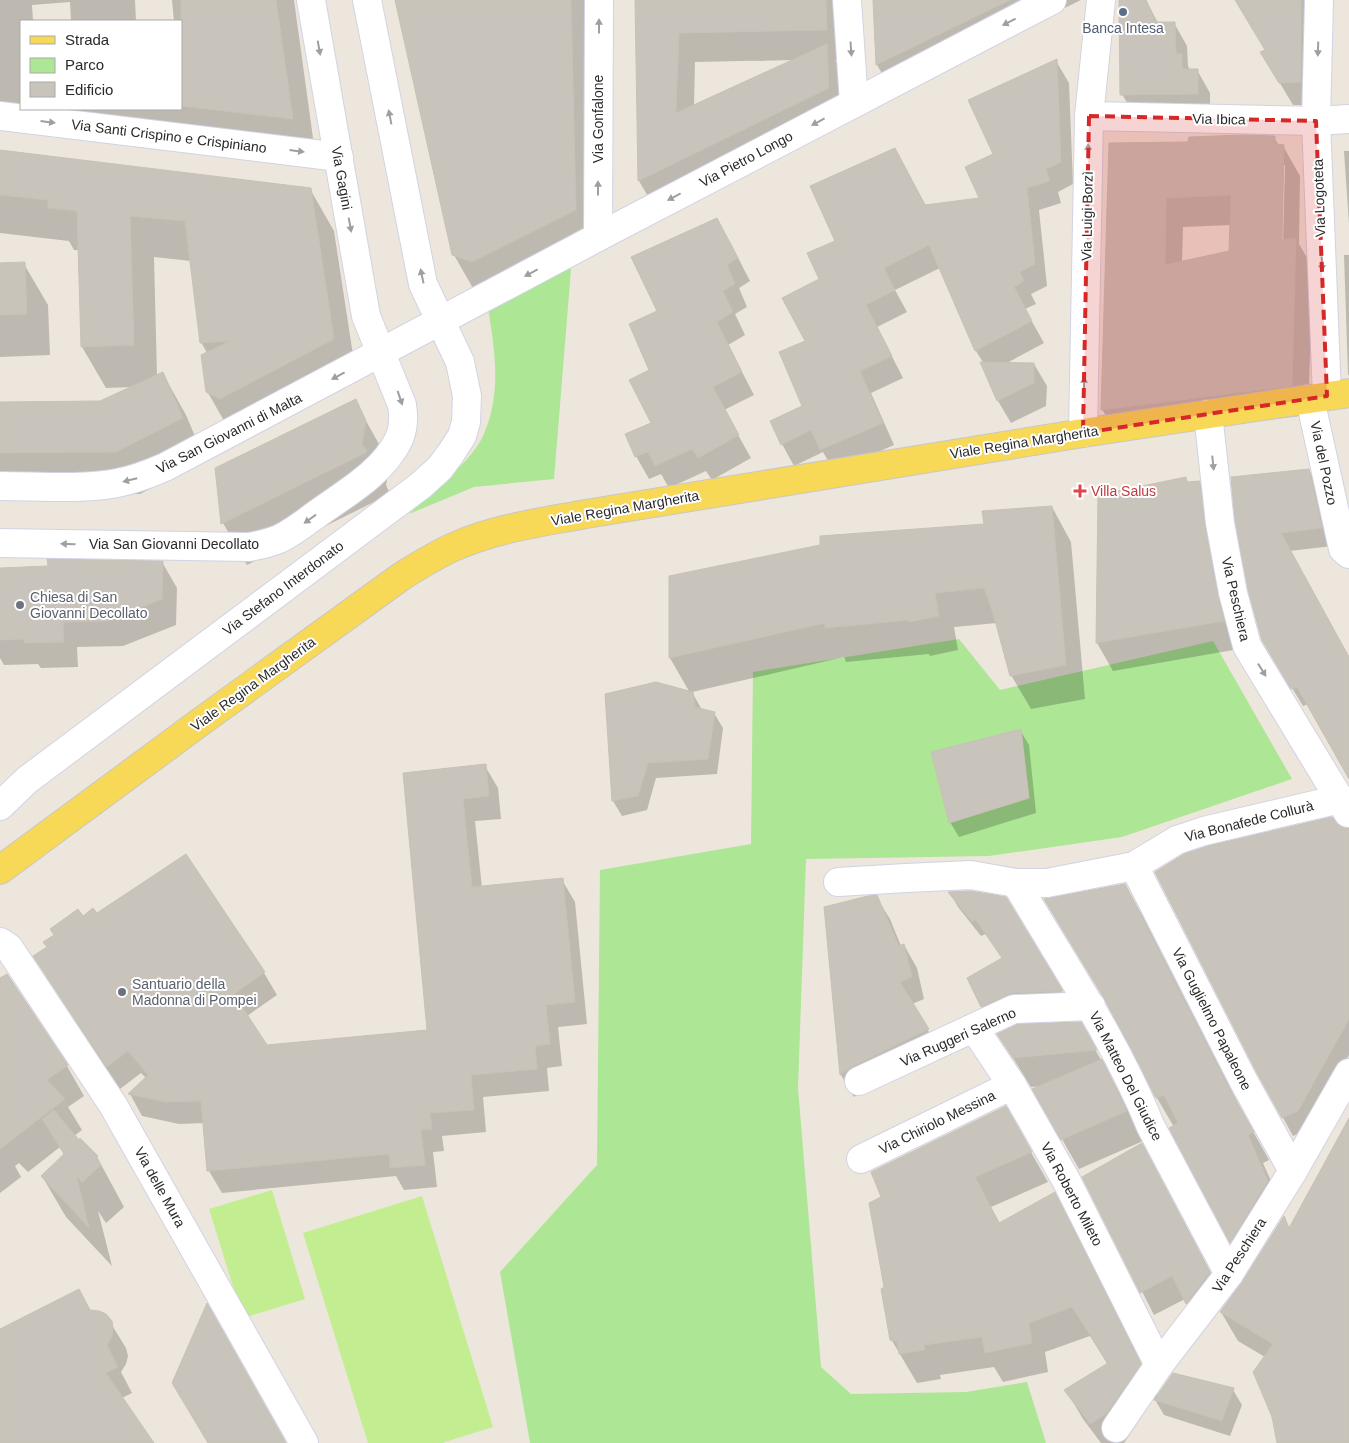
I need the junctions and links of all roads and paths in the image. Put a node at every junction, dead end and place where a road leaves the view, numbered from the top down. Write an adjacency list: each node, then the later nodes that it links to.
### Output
1 (311, 0): 13 (street, Via Gagini, one-way to 13)
2 (367, 0): 15 (street, one-way to 2)
3 (599, 0): 14 (street, Via Gonfalone, one-way to 3)
4 (848, 0): 8 (street, one-way to 8)
5 (1052, 0): 8 (street, Via Pietro Longo, one-way to 8)
6 (1101, 0): 10 (street, Via Luigi Borzì)
7 (1319, 0): 12 (street, Via Logoteta, one-way to 12)
8 (854, 103): 14 (street, Via Pietro Longo, one-way to 14)
9 (0, 116): 13 (street, Via Santi Crispino e Crispiniano, one-way to 13)
10 (1088, 116): 12 (street, Via Ibica); 19 (street, Via Luigi Borzì, one-way to 10)
11 (1349, 118): 12 (street, Via Ibica)
12 (1316, 121): 17 (street, Via Logoteta, one-way to 17)
13 (338, 157): 16 (street, Via Gagini, one-way to 16)
14 (598, 237): 15 (street, Via Pietro Longo, one-way to 15)
15 (441, 321): 16 (street, Via San Giovanni di Malta); 23 (street, Via Stefano Interdonato)
16 (381, 353): 20 (street, Via San Giovanni di Malta, one-way to 20); 21 (street, Via San Giovanni Decollato, one-way to 21)
17 (1329, 396): 18 (main road, Viale Regina Margherita); 22 (street, Via del Pozzo)
18 (1208, 414): 19 (main road, Viale Regina Margherita); 24 (street, Via Peschiera, one-way to 24)
19 (1083, 432): 26 (main road, Viale Regina Margherita)
20 (0, 486)
21 (0, 543)
22 (1347, 550)
23 (0, 806)
24 (1345, 807): 25 (street, Via Bonafede Collurà)
25 (1134, 866): 28 (street, Via Bonafede Collurà); 36 (street, Via Guglielmo Papaleone)
26 (0, 870)
27 (838, 882): 28 (street, Via Bonafede Collurà)
28 (1016, 883): 30 (street, Via Matteo Del Giudice)
29 (0, 942): 40 (street, Via delle Mura)
30 (1091, 1006): 31 (street, Via Ruggeri Salerno); 37 (street, Via Matteo Del Giudice)
31 (974, 1028): 33 (street, Via Ruggeri Salerno); 34 (street, Via Roberto Mileto)
32 (1349, 1073): 36 (street, Via Peschiera)
33 (859, 1081)
34 (1012, 1085): 35 (street, Via Chiriolo Messina); 38 (street, Via Roberto Mileto)
35 (861, 1159)
36 (1293, 1172): 37 (street, Via Peschiera)
37 (1229, 1274): 38 (street, Via Peschiera)
38 (1159, 1365): 39 (street, Via Peschiera)
39 (1116, 1428)
40 (304, 1443)

